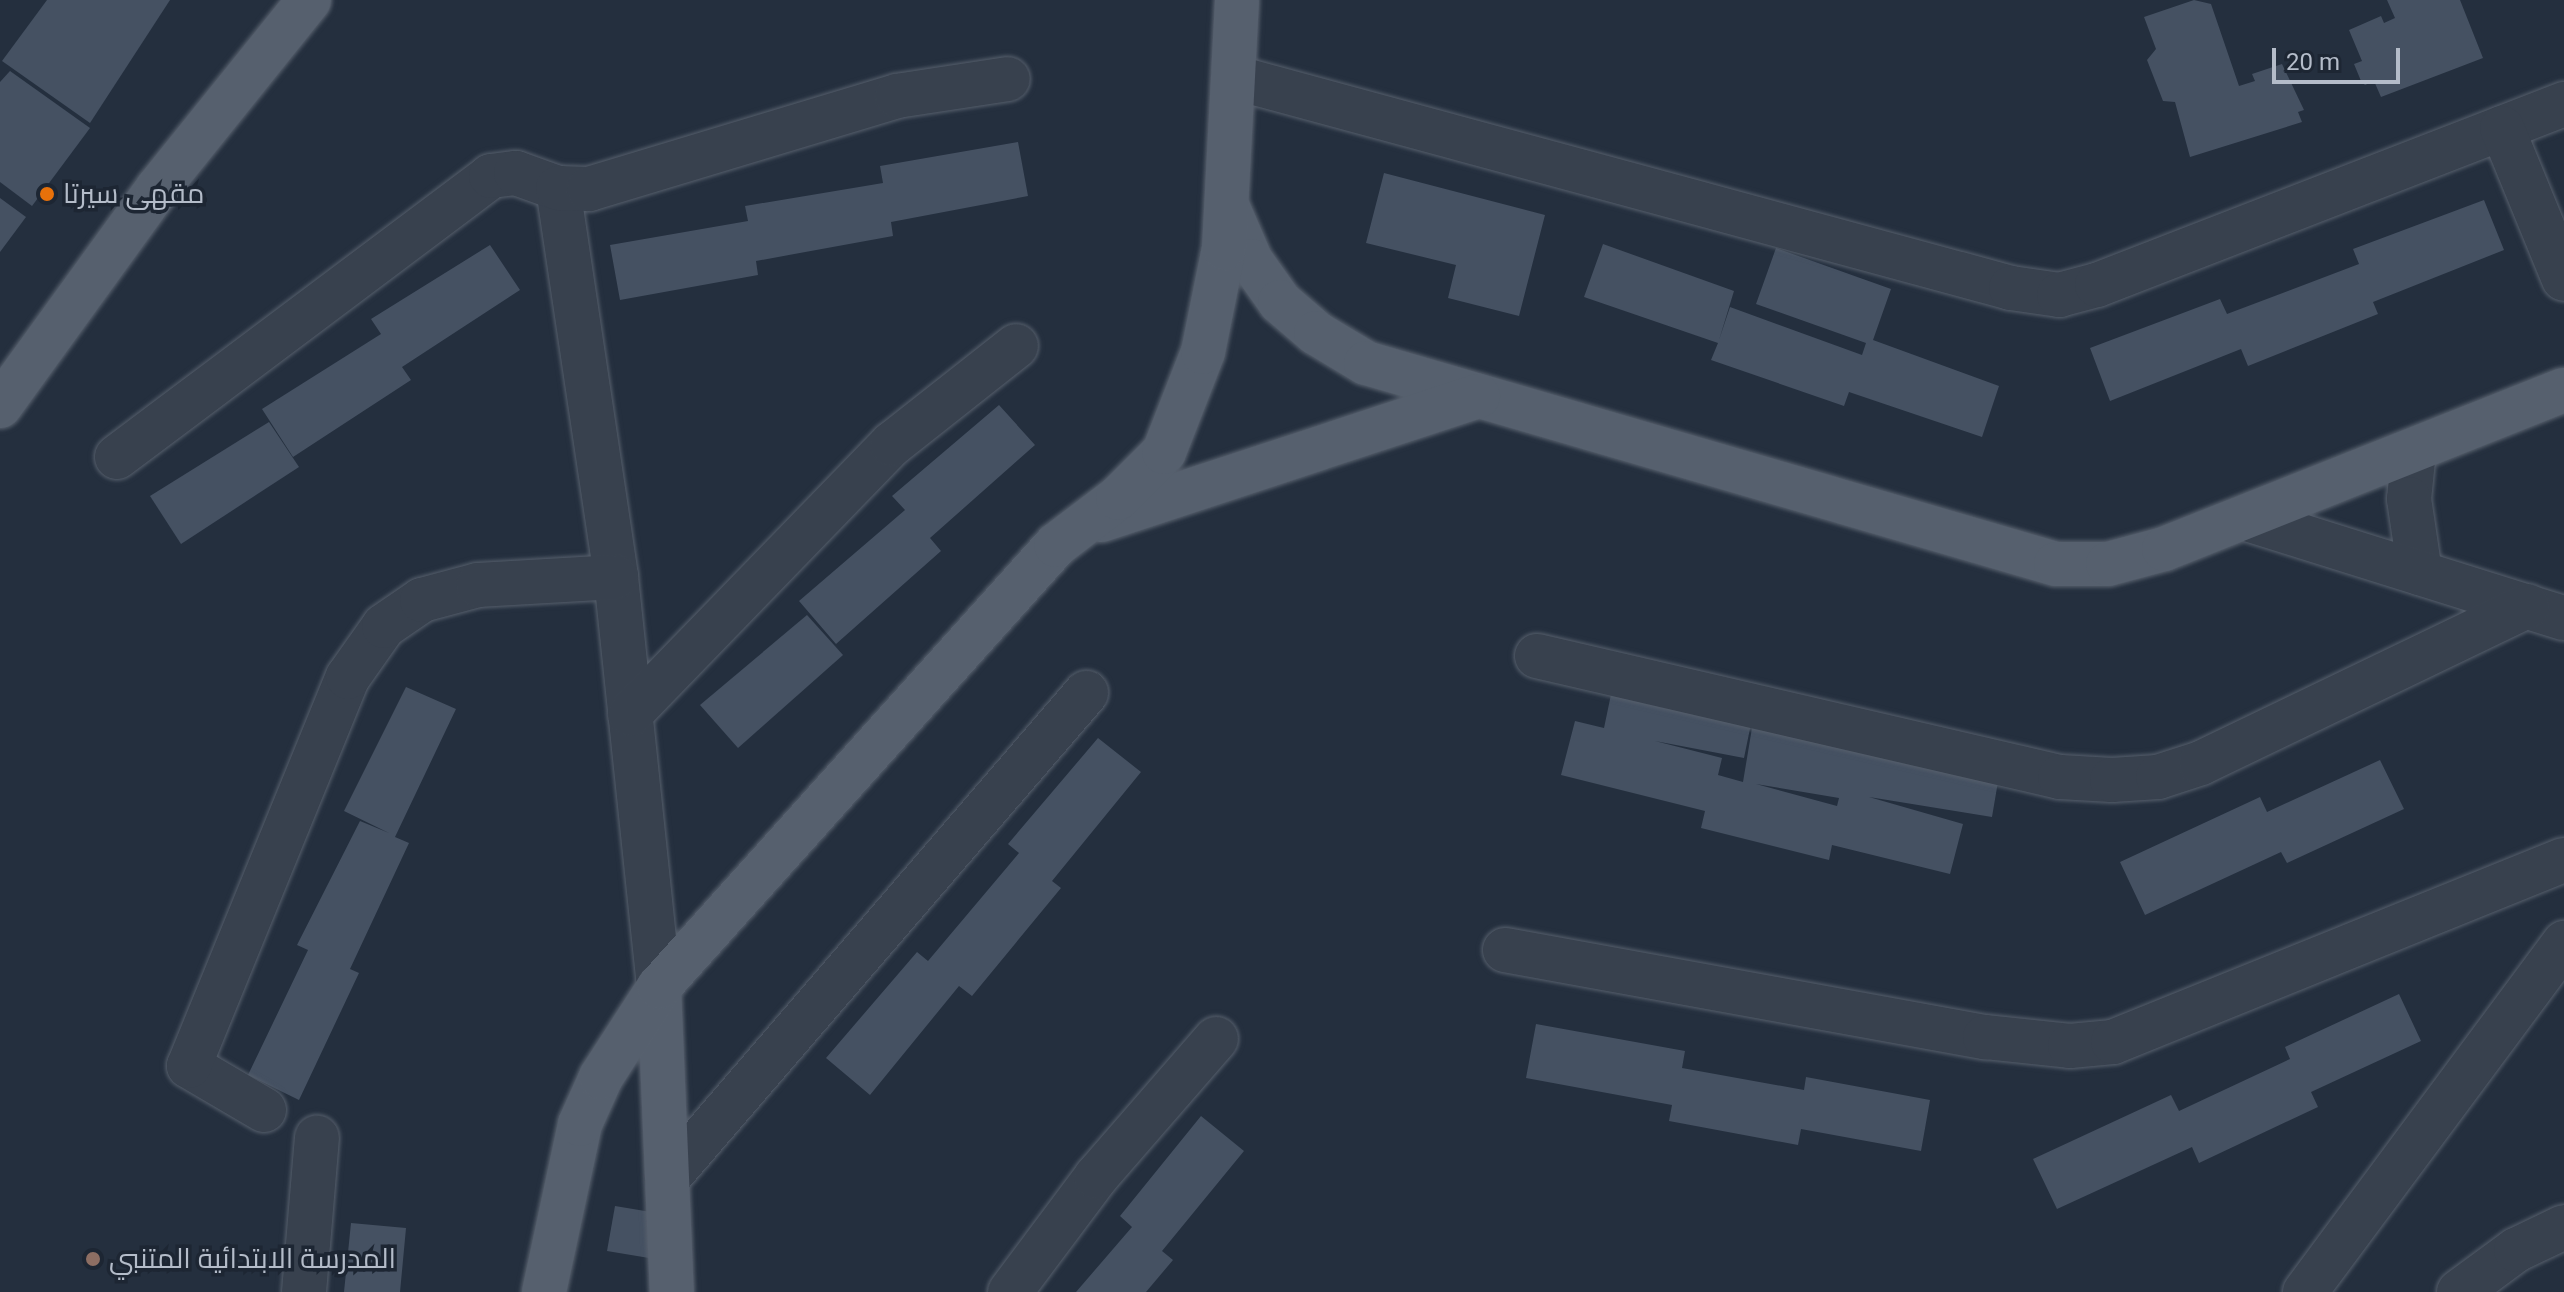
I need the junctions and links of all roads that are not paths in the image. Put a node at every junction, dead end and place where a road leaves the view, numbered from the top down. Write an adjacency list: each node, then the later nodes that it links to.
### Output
1 (309, 0): 13 (main road)
2 (1237, 0): 3 (main road)
3 (1233, 77): 6 (street); 8 (main road)
4 (1008, 79): 7 (street)
5 (2564, 104): 6 (street)
6 (2502, 128): 9 (street)
7 (558, 188): 15 (street); 19 (street)
8 (1226, 204): 12 (main road); 17 (main road)
9 (2564, 279)
10 (1016, 346): 23 (street)
11 (2564, 390): 14 (main road)
12 (1478, 396): 16 (main road); 17 (main road)
13 (0, 406)
14 (2414, 450): 16 (main road); 18 (street)
15 (117, 457)
16 (2244, 518): 18 (street)
17 (1079, 527): 27 (main road)
18 (2420, 573): 20 (street)
19 (616, 577): 23 (street); 29 (street)
20 (2546, 612): 21 (street)
21 (1537, 656)
22 (1086, 693): 31 (street)
23 (630, 714): 27 (street)
24 (2564, 860): 26 (street)
25 (2564, 943): 37 (street)
26 (1505, 950)
27 (659, 987): 31 (main road); 34 (main road)
28 (1216, 1039): 36 (street)
29 (264, 1110)
30 (317, 1138): 33 (street)
31 (667, 1179): 35 (main road)
32 (2564, 1227): 38 (street)
33 (304, 1292)
34 (544, 1292)
35 (672, 1292)
36 (1010, 1292)
37 (2305, 1292)
38 (2459, 1292)

